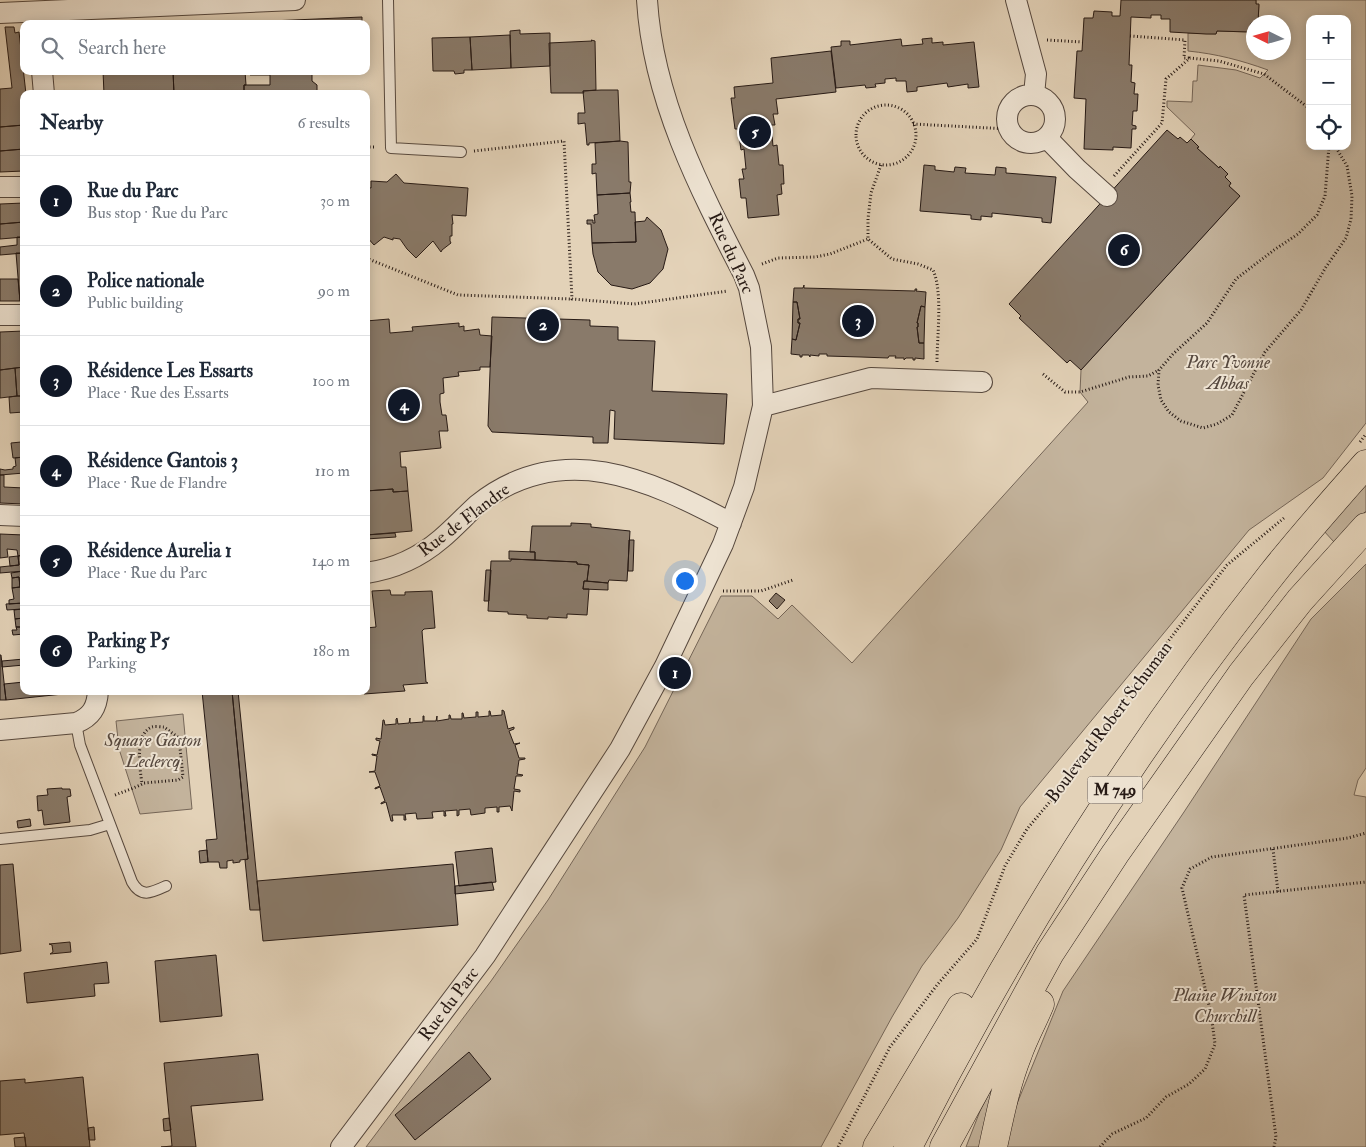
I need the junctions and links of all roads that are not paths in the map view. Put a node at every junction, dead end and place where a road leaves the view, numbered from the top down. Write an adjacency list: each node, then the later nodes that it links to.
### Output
1 (295, 0): 5 (street)
2 (388, 0): 12 (lane)
3 (647, 0): 19 (street, Rue du Parc)
4 (1016, 0): 10 (street)
5 (181, 3): 6 (street)
6 (37, 12): 7 (street)
7 (0, 13)
8 (42, 75): 9 (street)
9 (44, 90)
10 (1034, 95): 11 (street); 11 (street)
11 (1047, 138): 15 (street)
12 (461, 152)
13 (0, 187): 14 (street)
14 (20, 187)
15 (1104, 193)
16 (0, 315): 17 (street)
17 (20, 315)
18 (982, 382): 19 (street)
19 (763, 406): 23 (street, Rue du Parc)
20 (1360, 456): 29 (highway, M 749)
21 (0, 515): 22 (street)
22 (20, 516)
23 (731, 523): 25 (street, Rue de Flandre); 34 (street, Rue du Parc)
24 (1366, 527): 33 (highway, M 749)
25 (370, 572)
26 (98, 695): 27 (street)
27 (76, 724): 28 (street); 30 (lane)
28 (0, 730)
29 (1116, 788): 35 (highway); 36 (highway, M 749)
30 (110, 824): 31 (lane); 32 (lane)
31 (0, 839)
32 (166, 886)
33 (1092, 889): 37 (highway, M 749); 38 (highway)
34 (341, 1147)
35 (877, 1147)
36 (908, 1147)
37 (944, 1147)
38 (993, 1147)

